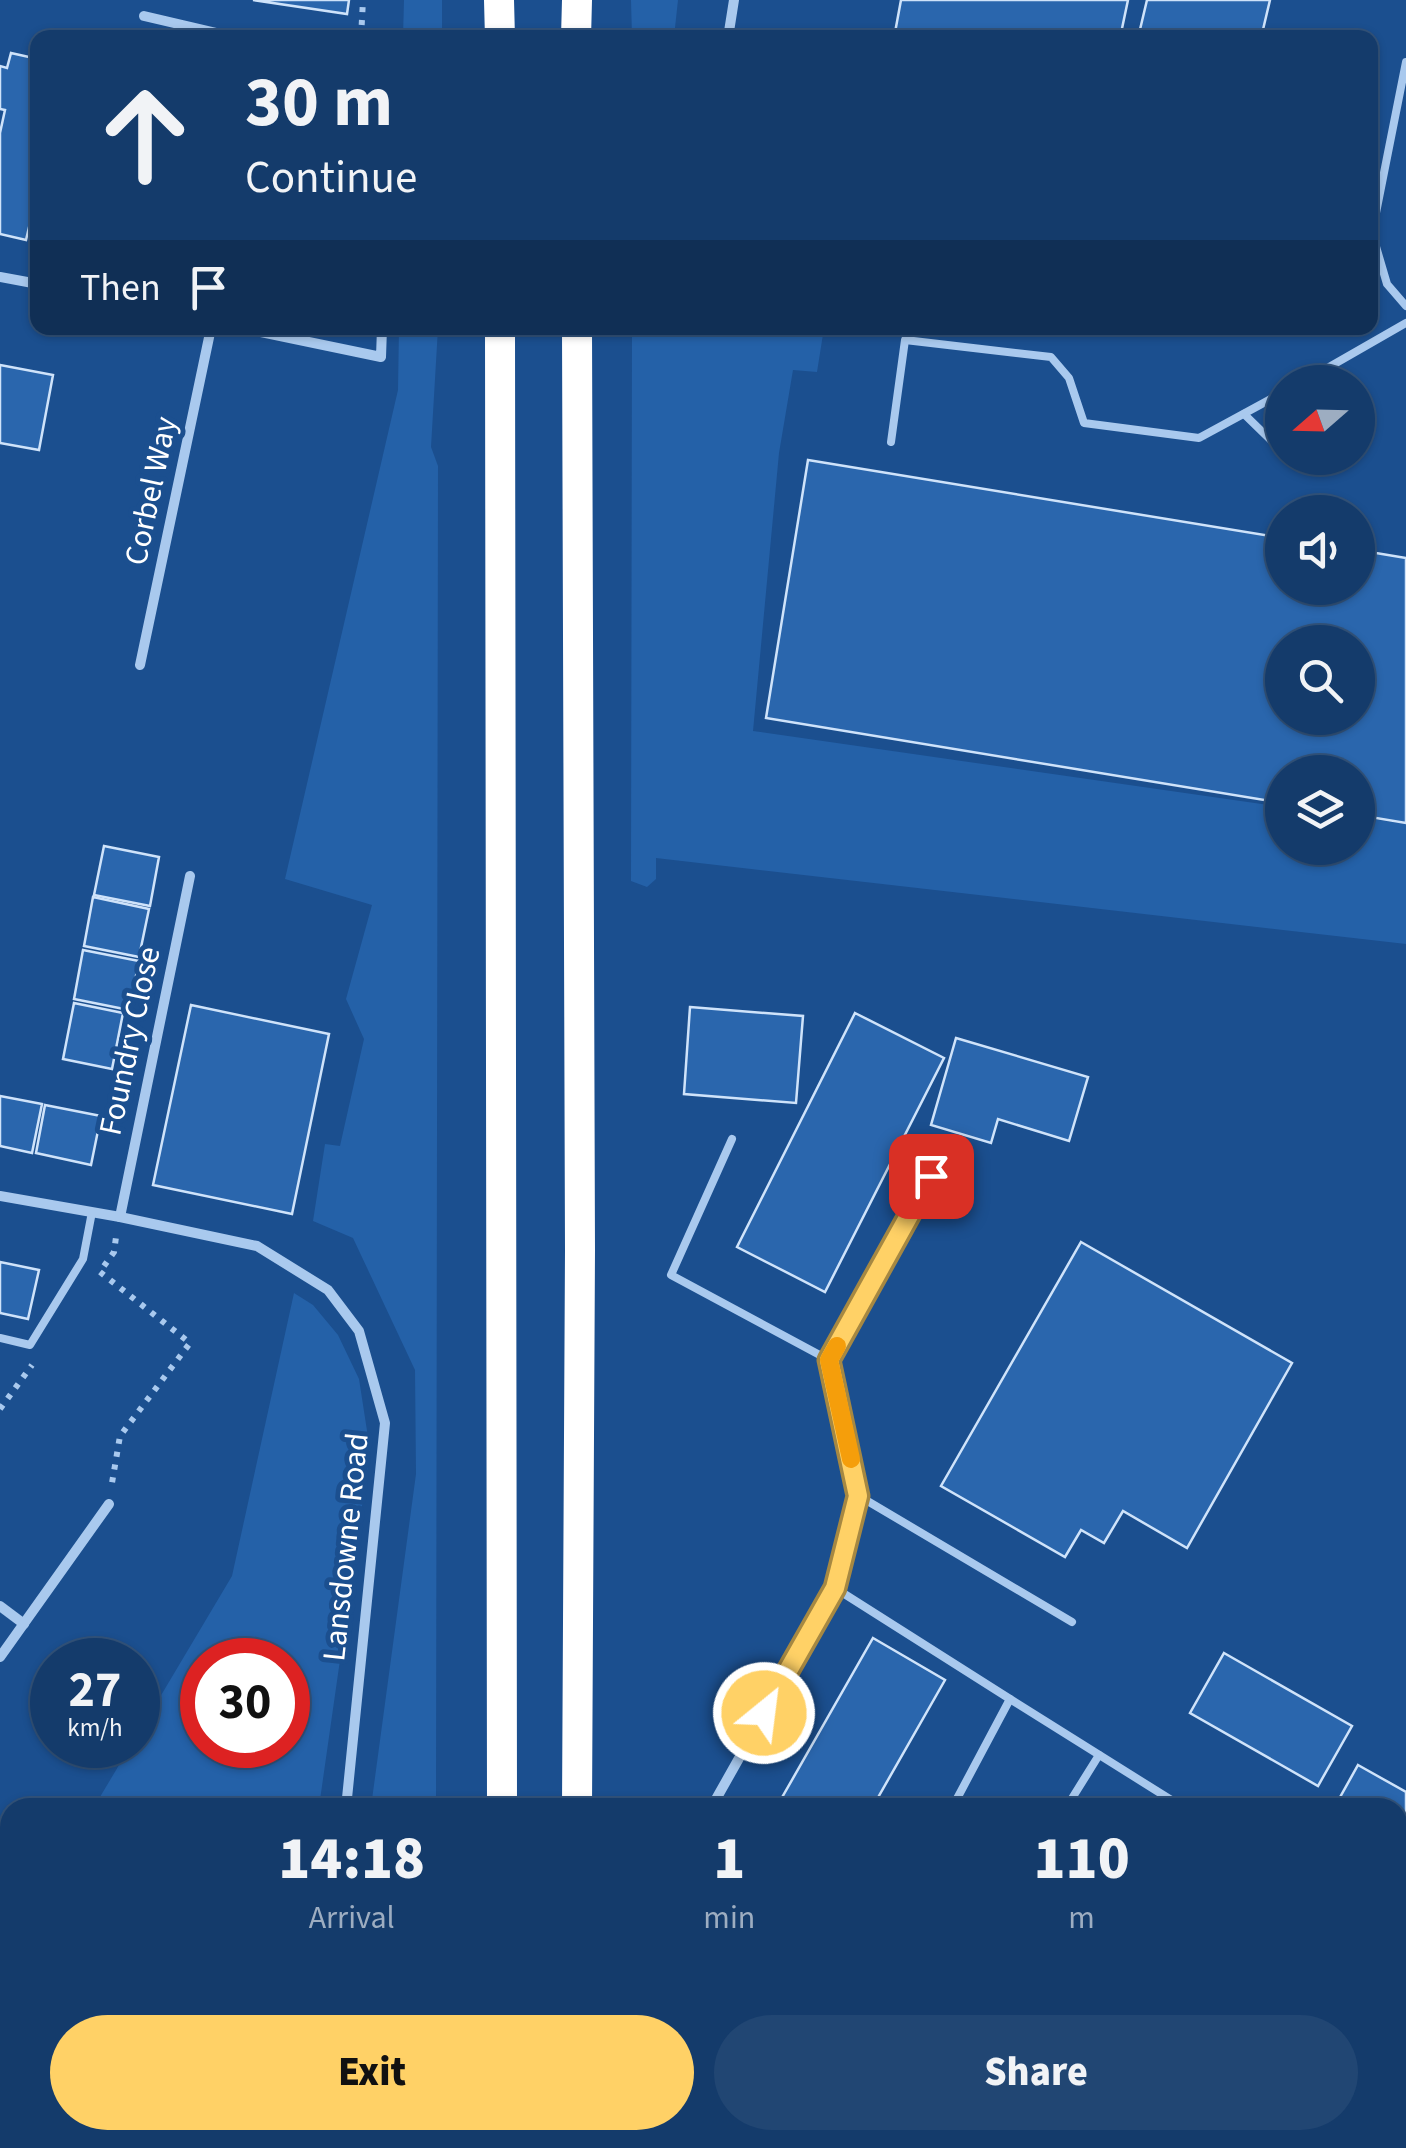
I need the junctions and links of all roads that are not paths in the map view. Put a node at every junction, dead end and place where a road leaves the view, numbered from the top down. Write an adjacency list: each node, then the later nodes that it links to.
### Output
1 (499, 0): 6 (highway)
2 (576, 0): 7 (highway)
3 (734, 0): 8 (street)
4 (144, 16): 5 (street)
5 (204, 30)
6 (500, 30)
7 (576, 30)
8 (729, 30)
9 (1406, 62): 10 (lane)
10 (1378, 203)
11 (1378, 253): 14 (lane)
12 (0, 276): 13 (street)
13 (30, 282)
14 (1406, 306)
15 (1406, 323): 21 (lane)
16 (210, 335): 26 (street, Corbel Way)
17 (275, 335): 18 (street)
18 (382, 335)
19 (500, 335): 45 (highway)
20 (577, 335): 46 (highway)
21 (1333, 365)
22 (1265, 402): 23 (lane)
23 (1244, 414): 24 (lane); 25 (lane)
24 (1265, 434)
25 (892, 442)
26 (140, 665)
27 (190, 876): 32 (street, Foundry Close)
28 (732, 1139): 34 (lane)
29 (931, 1176): 34 (lane)
30 (0, 1196): 31 (street, Lansdowne Road)
31 (92, 1212): 32 (street, Lansdowne Road); 33 (lane)
32 (120, 1216): 44 (street, Lansdowne Road)
33 (0, 1338)
34 (829, 1360): 35 (lane)
35 (858, 1496): 37 (lane); 39 (lane)
36 (109, 1504): 40 (street)
37 (835, 1588): 42 (lane); 47 (street)
38 (0, 1606): 40 (street)
39 (1072, 1622)
40 (24, 1624): 41 (street)
41 (0, 1658)
42 (1010, 1700): 43 (lane); 48 (lane)
43 (1099, 1755): 49 (lane); 50 (lane)
44 (347, 1798)
45 (502, 1798)
46 (576, 1798)
47 (717, 1798)
48 (957, 1798)
49 (1072, 1798)
50 (1168, 1798)

